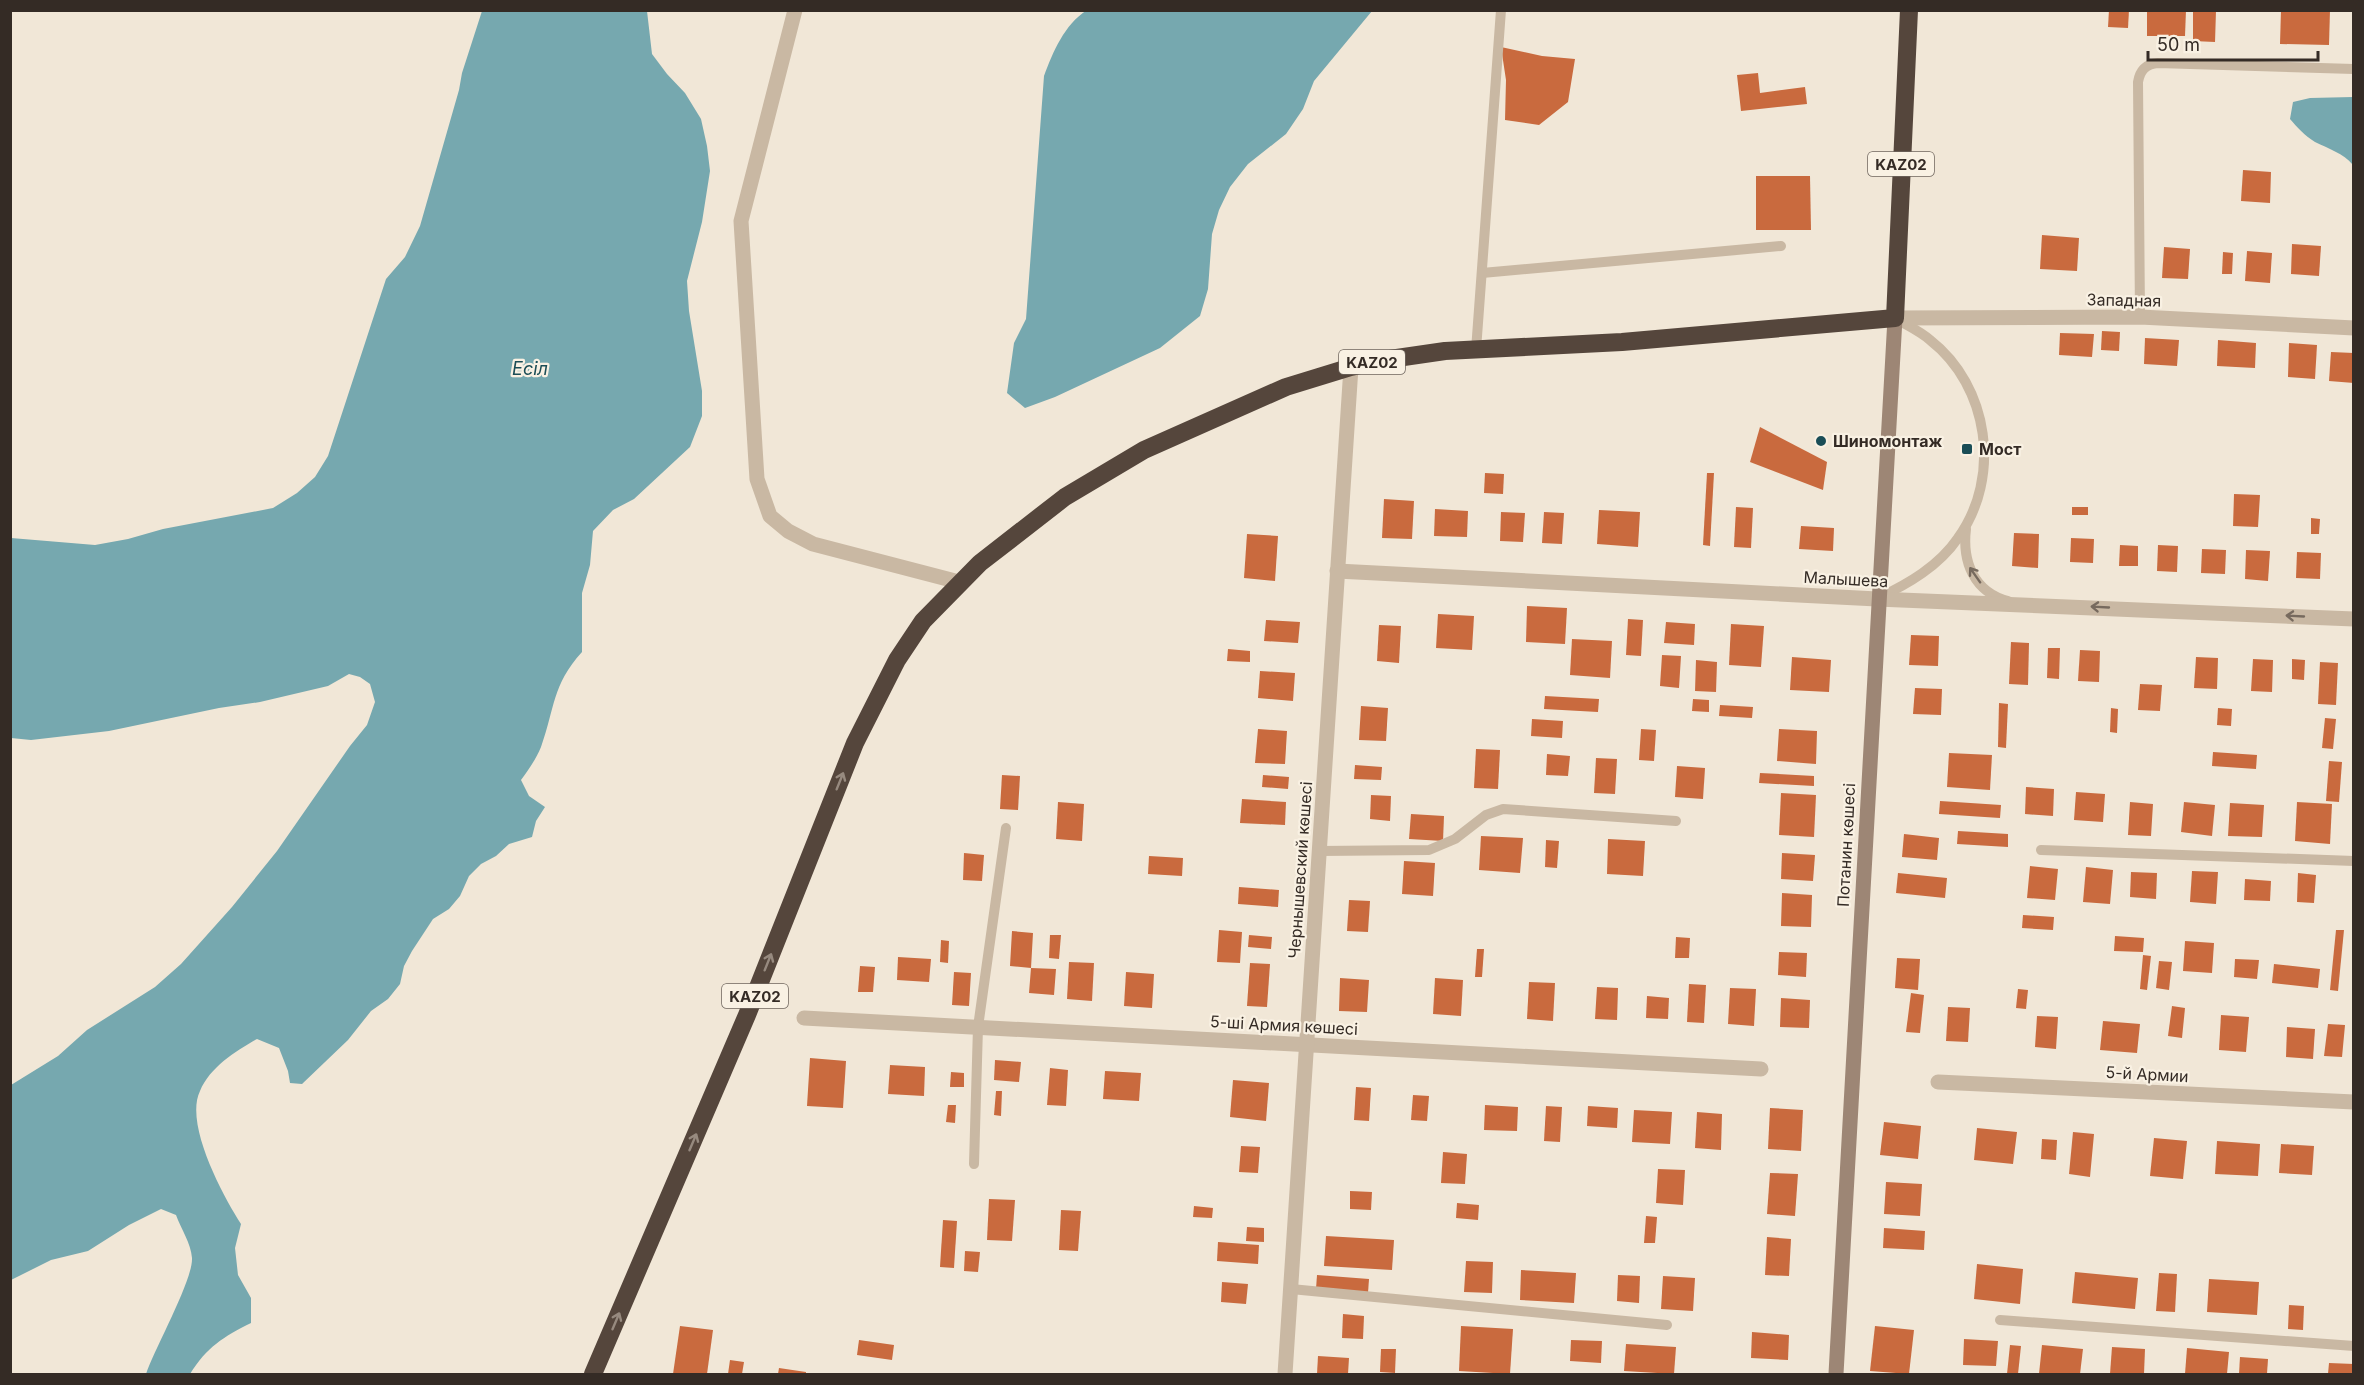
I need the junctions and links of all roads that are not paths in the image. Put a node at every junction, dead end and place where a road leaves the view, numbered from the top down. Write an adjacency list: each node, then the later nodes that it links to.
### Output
1 (795, 10): 14 (street)
2 (1501, 10): 6 (lane)
3 (1909, 10): 8 (highway, KAZ02)
4 (2354, 69): 7 (lane)
5 (1781, 246): 6 (lane)
6 (1482, 273): 10 (lane)
7 (2140, 317): 8 (street, Западная); 9 (street, Западная)
8 (1895, 318): 10 (highway, KAZ02); 12 (lane); 15 (main road, Потанин көшесі)
9 (2354, 328)
10 (1476, 350): 11 (highway, KAZ02)
11 (1351, 367): 13 (street, Чернышевский көшесі); 14 (highway, KAZ02)
12 (1966, 525): 15 (lane); 16 (lane, one-way to 12)
13 (1337, 572): 15 (street, Малышева); 21 (street, Чернышевский көшесі)
14 (959, 582): 34 (highway, KAZ02, one-way to 14)
15 (1877, 599): 16 (street, Малышева); 36 (main road, Потанин көшесі)
16 (2017, 603): 17 (street, Малышева, one-way to 16)
17 (2354, 619)
18 (1676, 821): 21 (lane)
19 (1006, 828): 24 (lane)
20 (2041, 850): 22 (lane)
21 (1319, 851): 25 (street, Чернышевский көшесі)
22 (2354, 861)
23 (804, 1018): 24 (street, 5-ші Армия көшесі)
24 (978, 1027): 25 (street, 5-ші Армия көшесі); 29 (lane)
25 (1306, 1045): 26 (street, 5-ші Армия көшесі); 30 (street, Чернышевский көшесі)
26 (1761, 1069)
27 (1938, 1082): 28 (street, 5-й Армии)
28 (2354, 1102)
29 (974, 1164)
30 (1291, 1289): 32 (lane); 35 (street, Чернышевский көшесі)
31 (2000, 1320): 33 (lane)
32 (1667, 1325)
33 (2354, 1346)
34 (593, 1374)
35 (1285, 1374)
36 (1836, 1374)

